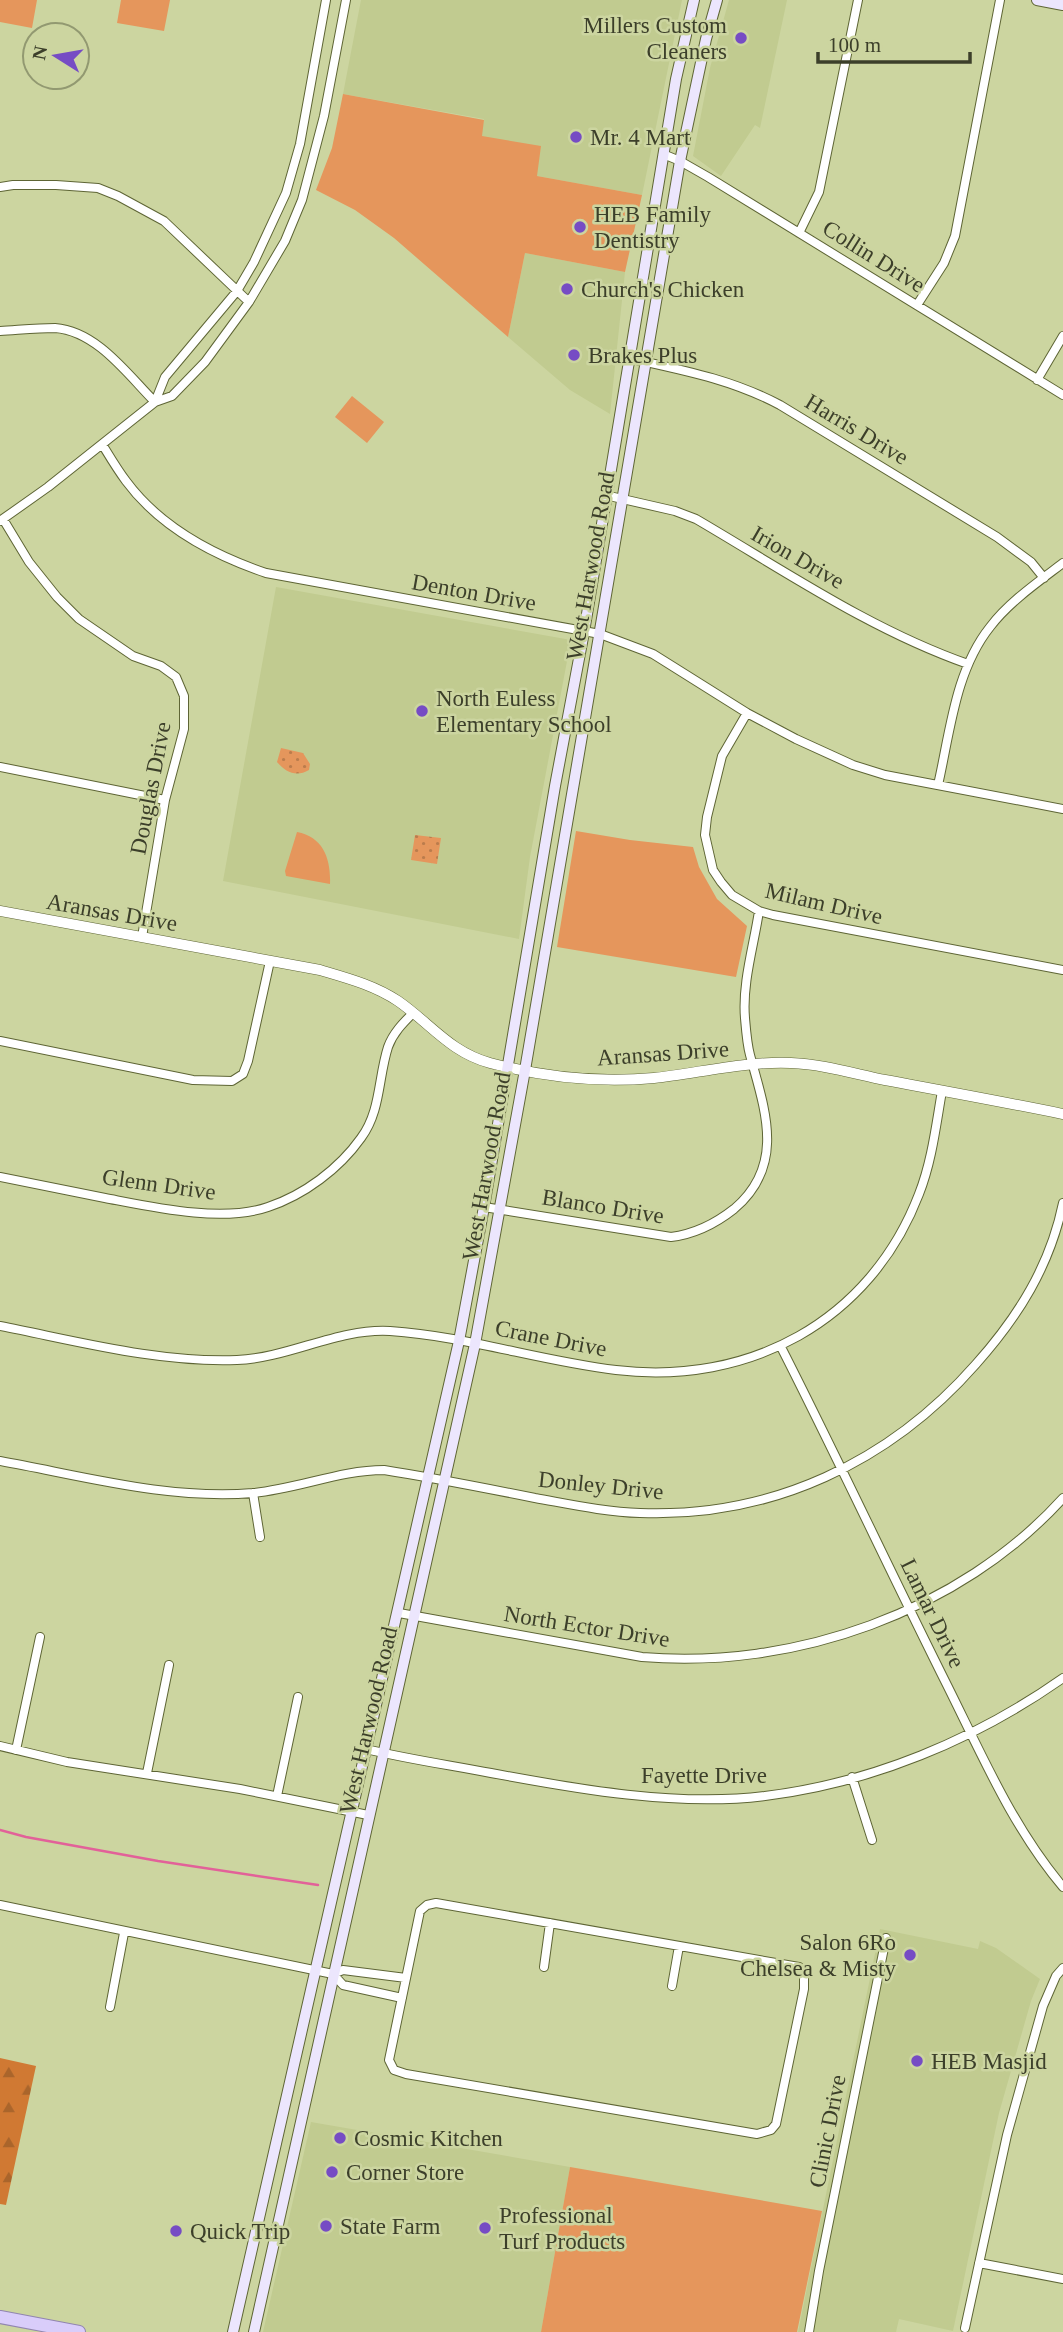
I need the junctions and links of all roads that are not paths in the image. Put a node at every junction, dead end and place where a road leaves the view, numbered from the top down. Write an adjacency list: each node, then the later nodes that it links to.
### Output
1 (326, 0): 9 (street)
2 (346, 0): 10 (street)
3 (694, 0): 11 (main road, West Harwood Road)
4 (718, 0): 12 (main road, West Harwood Road)
5 (858, 0): 16 (street)
6 (1000, 0): 19 (street)
7 (1037, 0): 8 (main road)
8 (1063, 5)
9 (313, 75): 10 (street); 14 (street)
10 (332, 79): 15 (street)
11 (663, 154): 12 (street, Collin Drive); 22 (main road, West Harwood Road)
12 (680, 161): 16 (street, Collin Drive); 23 (main road, West Harwood Road)
13 (0, 187): 17 (street)
14 (286, 193): 15 (street); 17 (street)
15 (302, 200): 18 (street)
16 (799, 233): 19 (street, Collin Drive)
17 (237, 291): 18 (street); 26 (street)
18 (250, 302): 26 (street)
19 (917, 305): 24 (street, Collin Drive)
20 (0, 331): 26 (street)
21 (1063, 336): 24 (street)
22 (628, 358): 23 (street, Harris Drive); 28 (main road, West Harwood Road)
23 (646, 362): 29 (main road, West Harwood Road); 32 (street, Harris Drive)
24 (1037, 380): 25 (street, Collin Drive)
25 (1063, 395)
26 (155, 402): 27 (street)
27 (102, 444): 30 (street); 33 (street, Denton Drive)
28 (605, 495): 29 (street, Irion Drive); 33 (main road, West Harwood Road)
29 (622, 498): 34 (main road, West Harwood Road); 35 (street, Irion Drive)
30 (1, 520): 41 (street, Douglas Drive)
31 (1063, 563): 32 (street)
32 (1044, 578): 35 (street)
33 (584, 632): 34 (street, Denton Drive); 37 (main road, West Harwood Road)
34 (600, 634): 36 (street, Denton Drive); 38 (main road, West Harwood Road)
35 (968, 664): 40 (street)
36 (747, 713): 40 (street, Denton Drive); 44 (street, Milam Drive)
37 (560, 759): 38 (main road); 51 (main road, West Harwood Road)
38 (578, 762): 52 (main road, West Harwood Road)
39 (0, 767): 41 (street)
40 (938, 785): 42 (street, Denton Drive)
41 (165, 800): 45 (street, Douglas Drive)
42 (1063, 809)
43 (0, 911): 45 (street, Aransas Drive)
44 (759, 911): 47 (street, Milam Drive); 50 (street, Blanco Drive)
45 (142, 937): 46 (street, Aransas Drive)
46 (270, 961): 48 (street, Aransas Drive); 49 (street)
47 (1063, 970)
48 (413, 1013): 51 (street, Aransas Drive); 55 (street, Glenn Drive)
49 (0, 1041)
50 (754, 1065): 52 (street, Aransas Drive); 53 (street, Aransas Drive); 58 (street, Blanco Drive)
51 (507, 1066): 52 (street, Aransas Drive); 57 (main road, West Harwood Road)
52 (525, 1070): 58 (main road, West Harwood Road)
53 (942, 1091): 54 (street, Aransas Drive); 62 (street, Crane Drive)
54 (1063, 1114)
55 (0, 1177)
56 (1063, 1203): 64 (street, Donley Drive)
57 (484, 1207): 58 (street, Blanco Drive); 60 (main road, West Harwood Road)
58 (500, 1210): 61 (main road, West Harwood Road)
59 (0, 1325): 60 (street, Crane Drive)
60 (459, 1341): 61 (street, Crane Drive); 65 (main road, West Harwood Road)
61 (475, 1344): 62 (street, Crane Drive); 66 (main road, West Harwood Road)
62 (781, 1347): 64 (street, Lamar Drive)
63 (0, 1461): 67 (street, Donley Drive)
64 (843, 1469): 66 (street, Donley Drive); 70 (street, Lamar Drive)
65 (427, 1477): 66 (street, Donley Drive); 67 (street, Donley Drive); 71 (main road, West Harwood Road)
66 (443, 1480): 72 (main road, West Harwood Road)
67 (253, 1493): 69 (street)
68 (1063, 1498): 70 (street, North Ector Drive)
69 (260, 1537)
70 (909, 1609): 72 (street, North Ector Drive); 77 (street, Lamar Drive)
71 (399, 1613): 72 (street, North Ector Drive); 79 (main road, West Harwood Road)
72 (413, 1616): 81 (main road, West Harwood Road)
73 (40, 1637): 80 (street)
74 (169, 1665): 82 (street)
75 (1063, 1678): 77 (street, Fayette Drive)
76 (299, 1697): 84 (street)
77 (971, 1734): 83 (street, Fayette Drive); 88 (street, Lamar Drive)
78 (0, 1746): 80 (street)
79 (366, 1749): 81 (street, Fayette Drive); 85 (main road, West Harwood Road)
80 (16, 1750): 82 (street)
81 (382, 1753): 83 (street, Fayette Drive); 86 (main road, West Harwood Road)
82 (147, 1773): 84 (street)
83 (852, 1777): 87 (street)
84 (277, 1796): 85 (street)
85 (352, 1811): 86 (street); 96 (main road, West Harwood Road)
86 (368, 1815): 97 (main road, West Harwood Road)
87 (872, 1840)
88 (1063, 1887)
89 (0, 1905): 91 (street)
90 (550, 1923): 93 (street); 94 (street); 98 (street)
91 (124, 1933): 96 (street); 101 (street)
92 (886, 1938): 112 (street, Clinic Drive)
93 (679, 1946): 99 (street); 100 (street)
94 (544, 1967)
95 (1063, 1968): 104 (street)
96 (316, 1970): 97 (street); 102 (main road, West Harwood Road)
97 (332, 1974): 98 (street); 100 (street); 103 (main road, West Harwood Road)
98 (406, 1978): 100 (street)
99 (672, 1986)
100 (402, 1998)
101 (110, 2007)
102 (267, 2186): 103 (main road); 110 (main road, West Harwood Road)
103 (284, 2192): 111 (main road, West Harwood Road)
104 (979, 2263): 105 (street); 108 (street)
105 (1063, 2279)
106 (0, 2317): 107 (main road)
107 (23, 2327): 109 (main road)
108 (965, 2328)
109 (79, 2332)
110 (233, 2332)
111 (254, 2332)
112 (809, 2332)

